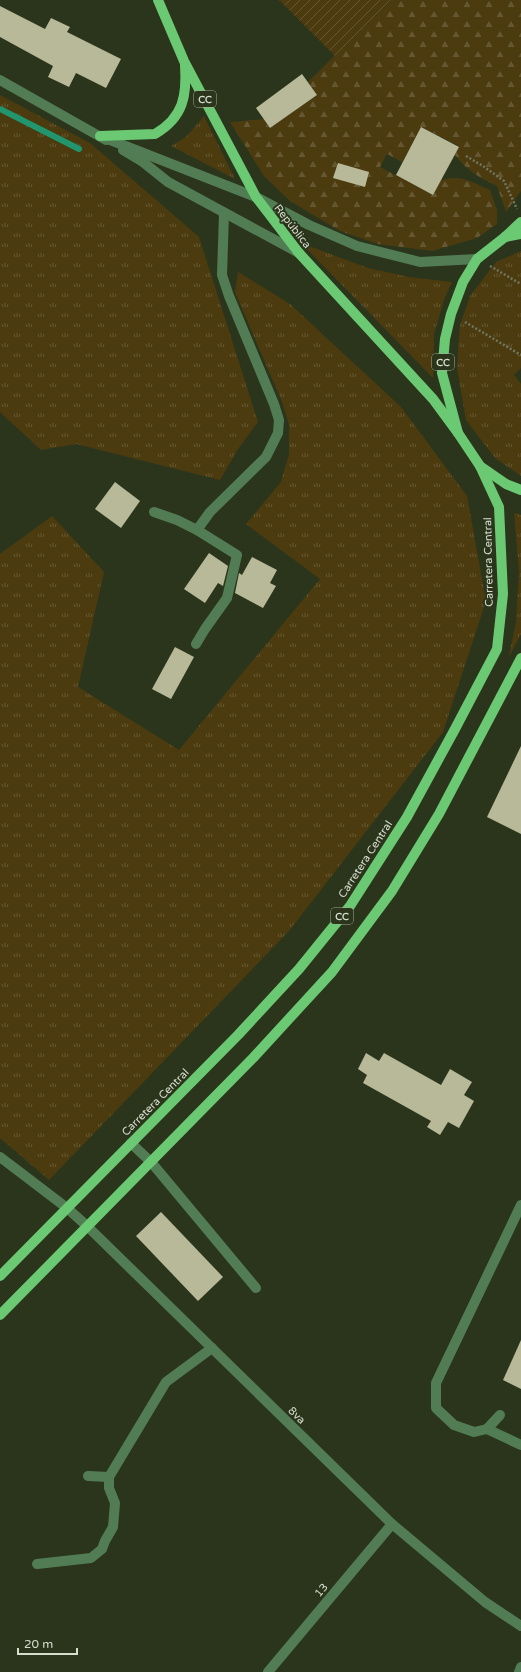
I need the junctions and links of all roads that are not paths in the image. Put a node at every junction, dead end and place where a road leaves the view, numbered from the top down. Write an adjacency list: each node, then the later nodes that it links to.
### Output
1 (158, 0): 2 (main road, República / CC)
2 (184, 61): 4 (main road); 5 (main road, República / CC)
3 (0, 80): 4 (street)
4 (100, 136): 5 (street); 6 (street)
5 (256, 197): 10 (main road, República / CC); 11 (street)
6 (224, 213): 10 (street); 16 (street)
7 (521, 222): 9 (main road, CC)
8 (521, 234): 9 (main road, CC)
9 (505, 237): 11 (main road, CC)
10 (299, 253): 12 (main road, República / CC)
11 (477, 259): 12 (main road, CC)
12 (458, 433): 13 (main road, CC)
13 (480, 466): 14 (main road, CC); 19 (main road, Carretera Central / CC)
14 (521, 490)
15 (154, 512): 16 (street)
16 (197, 530): 17 (street)
17 (196, 644)
18 (521, 658): 21 (main road, CC)
19 (131, 1143): 21 (street); 23 (main road, Carretera Central / CC)
20 (0, 1157): 23 (street, 8va)
21 (151, 1162): 24 (main road, CC); 26 (street)
22 (521, 1205): 30 (street)
23 (67, 1208): 24 (street, 8va); 25 (main road, Carretera Central / CC)
24 (87, 1226): 27 (main road, CC); 28 (street, 8va)
25 (0, 1276)
26 (256, 1288)
27 (0, 1315)
28 (212, 1348): 33 (street); 34 (street, 8va)
29 (500, 1415): 30 (street)
30 (487, 1430): 31 (street)
31 (521, 1445)
32 (88, 1476): 33 (street)
33 (108, 1477): 35 (street)
34 (392, 1524): 36 (street, 8va); 38 (street, 13)
35 (38, 1564)
36 (521, 1626)
37 (521, 1667): 39 (street)
38 (268, 1672)
39 (519, 1672)

